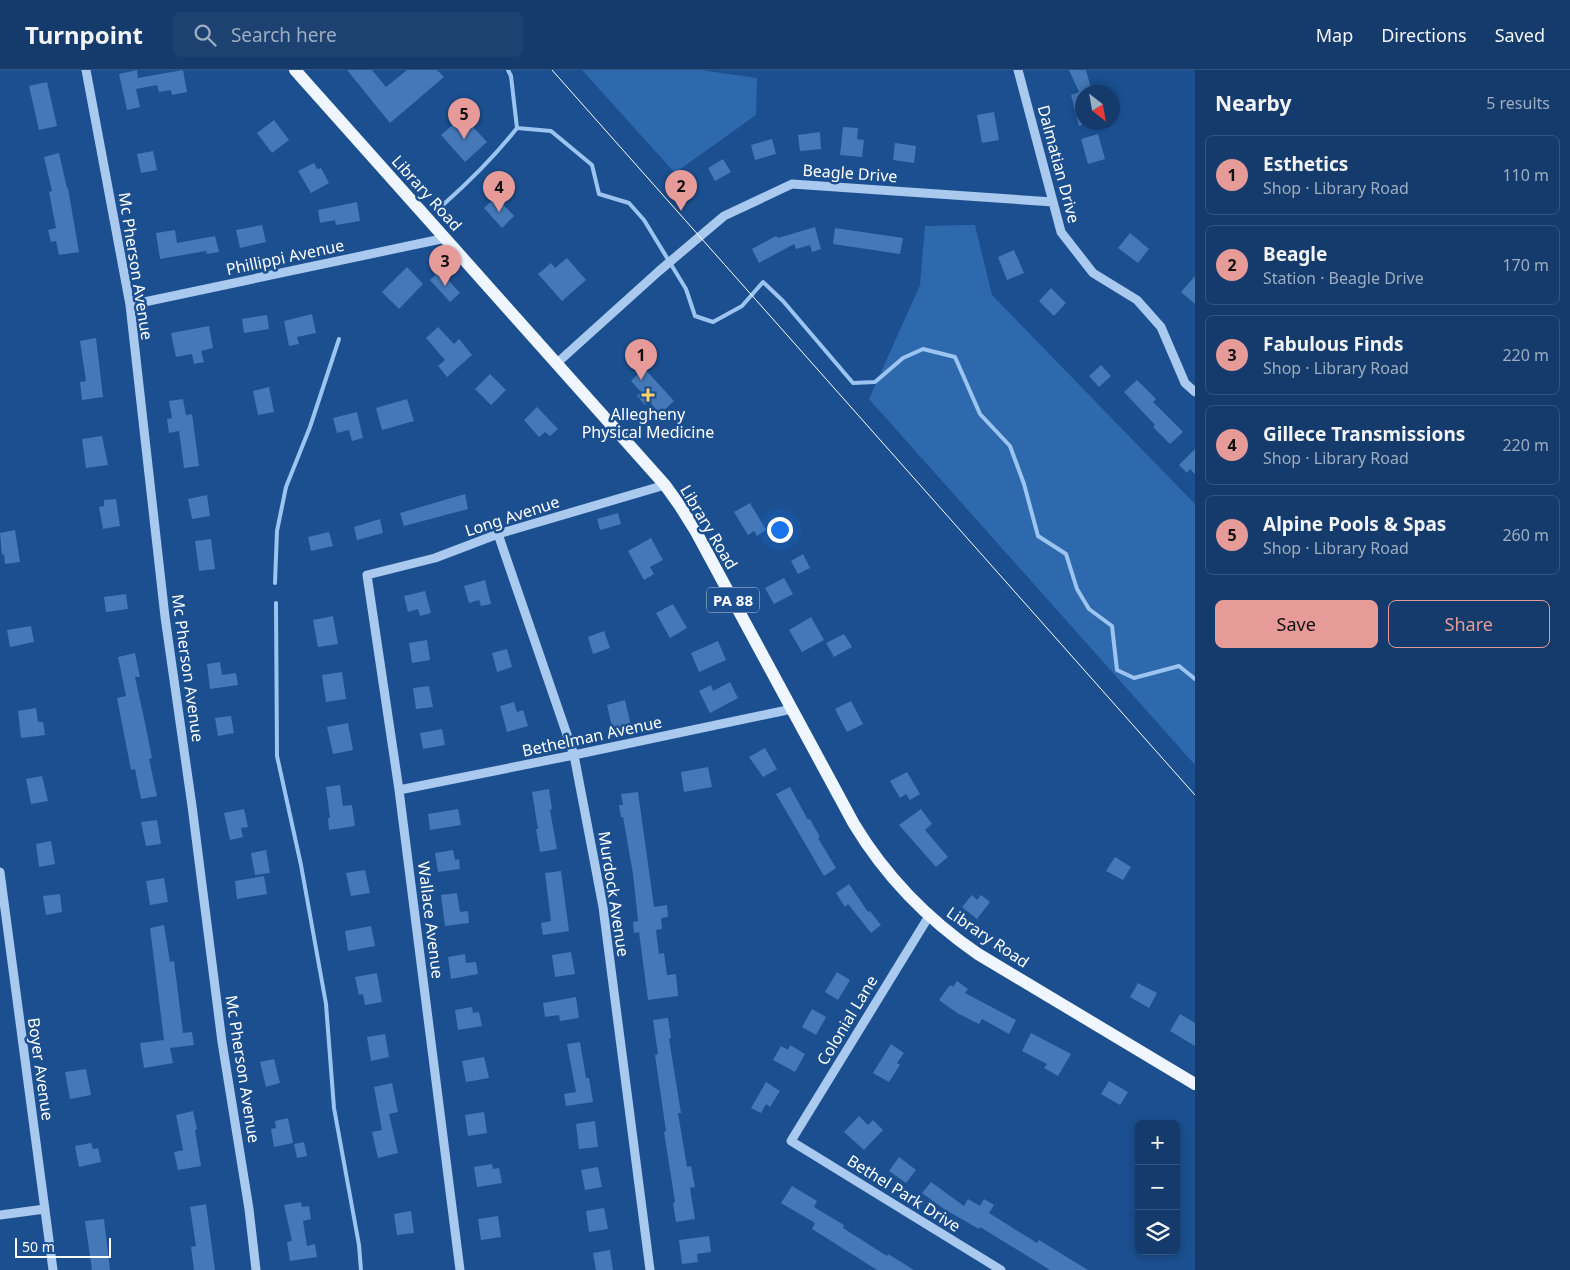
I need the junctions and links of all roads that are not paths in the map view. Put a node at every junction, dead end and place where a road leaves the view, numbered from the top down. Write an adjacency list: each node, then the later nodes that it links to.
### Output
1 (86, 70): 6 (street, Mc Pherson Avenue)
2 (295, 70): 5 (main road, Library Road / PA 88)
3 (1018, 70): 4 (street, Dalmatian Drive)
4 (1053, 202): 7 (street, Beagle Drive); 8 (street, Dalmatian Drive)
5 (446, 238): 6 (street, Phillippi Avenue); 7 (main road, Library Road / PA 88)
6 (130, 305): 22 (street, Mc Pherson Avenue)
7 (557, 363): 9 (main road, Library Road / PA 88)
8 (1195, 392)
9 (665, 485): 10 (street, Long Avenue); 12 (main road, Library Road / PA 88)
10 (498, 534): 11 (street, Long Avenue); 13 (street, Murdock Avenue)
11 (367, 575): 14 (street, Wallace Avenue)
12 (792, 709): 13 (street, Bethelman Avenue); 16 (main road, Library Road / PA 88)
13 (574, 755): 14 (street, Bethelman Avenue); 24 (street, Murdock Avenue)
14 (399, 790): 23 (street, Wallace Avenue)
15 (0, 872): 19 (street, Boyer Avenue)
16 (928, 916): 17 (main road, Library Road / PA 88); 18 (street, Colonial Lane)
17 (1195, 1084)
18 (791, 1141): 25 (street, Bethel Park Drive)
19 (45, 1209): 20 (street); 21 (street, Boyer Avenue)
20 (0, 1215)
21 (53, 1270)
22 (256, 1270)
23 (460, 1270)
24 (650, 1270)
25 (1001, 1270)

